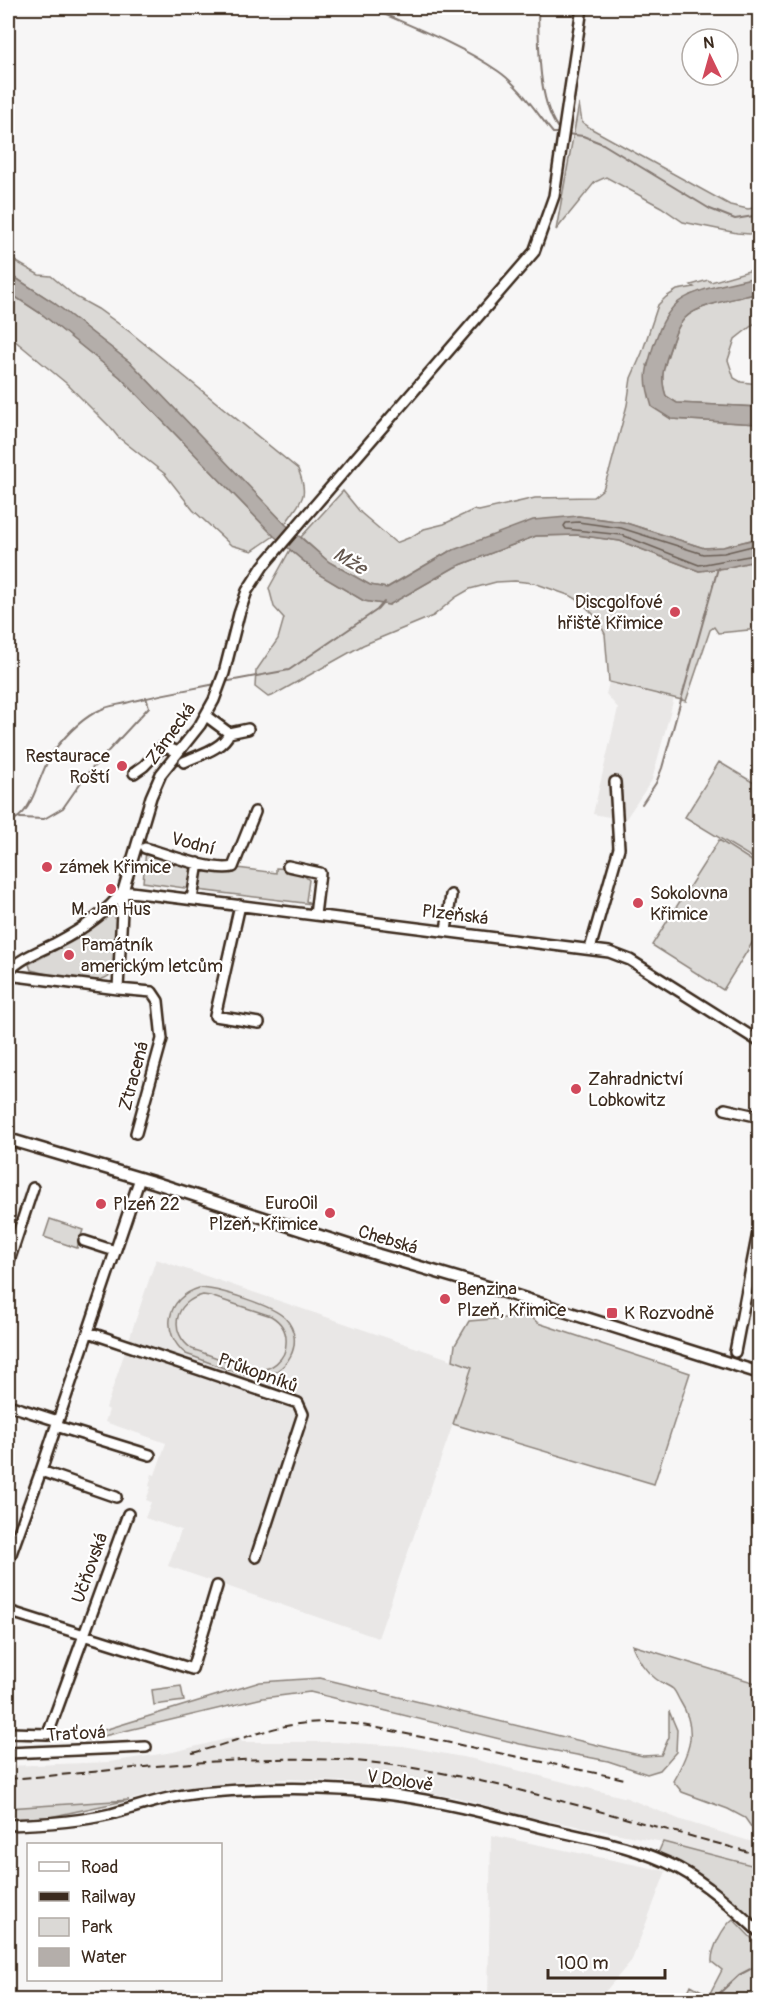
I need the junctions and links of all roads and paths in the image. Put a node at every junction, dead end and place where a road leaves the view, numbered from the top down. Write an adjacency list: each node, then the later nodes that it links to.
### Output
1 (582, 8): 2 (street, Zámecká)
2 (207, 716): 4 (street); 5 (street, Zámecká)
3 (248, 729): 4 (street)
4 (229, 734): 6 (street)
5 (178, 752): 7 (street); 13 (street, Zámecká)
6 (184, 762)
7 (134, 773)
8 (615, 782): 19 (street)
9 (255, 812): 11 (street, Vodní)
10 (145, 848): 11 (street, Vodní)
11 (198, 863): 15 (street)
12 (288, 866): 17 (street)
13 (123, 891): 15 (street, Plzeňská); 20 (street); 21 (street)
14 (452, 895): 18 (street)
15 (192, 899): 16 (street, Plzeňská)
16 (240, 905): 17 (street, Plzeňská); 22 (street)
17 (315, 915): 18 (street, Plzeňská)
18 (446, 931): 19 (street, Plzeňská)
19 (590, 949): 23 (street, Plzeňská)
20 (8, 973): 21 (street)
21 (118, 989): 26 (street, Ztracená)
22 (259, 1023)
23 (759, 1042)
24 (725, 1109): 25 (street)
25 (759, 1117)
26 (136, 1133)
27 (8, 1139): 28 (main road, Chebská)
28 (140, 1178): 32 (street); 36 (main road, Chebská)
29 (33, 1188): 33 (street)
30 (759, 1222): 35 (street)
31 (84, 1242): 32 (street)
32 (116, 1251): 34 (street)
33 (8, 1264)
34 (88, 1332): 38 (street); 43 (street, Průkopníků)
35 (735, 1352)
36 (759, 1372)
37 (8, 1406): 38 (street)
38 (57, 1424): 39 (street); 40 (street)
39 (150, 1455)
40 (41, 1471): 41 (street); 44 (street)
41 (116, 1497)
42 (128, 1514): 47 (street, Učňovská)
43 (256, 1557)
44 (8, 1562)
45 (217, 1586): 47 (street)
46 (8, 1611): 47 (street)
47 (84, 1634): 49 (street, Učňovská)
48 (8, 1733): 49 (street, Traťová)
49 (48, 1734)
50 (146, 1747): 51 (street, Traťová)
51 (8, 1753)
52 (8, 1825): 53 (street, V Dolově)
53 (759, 1933)

